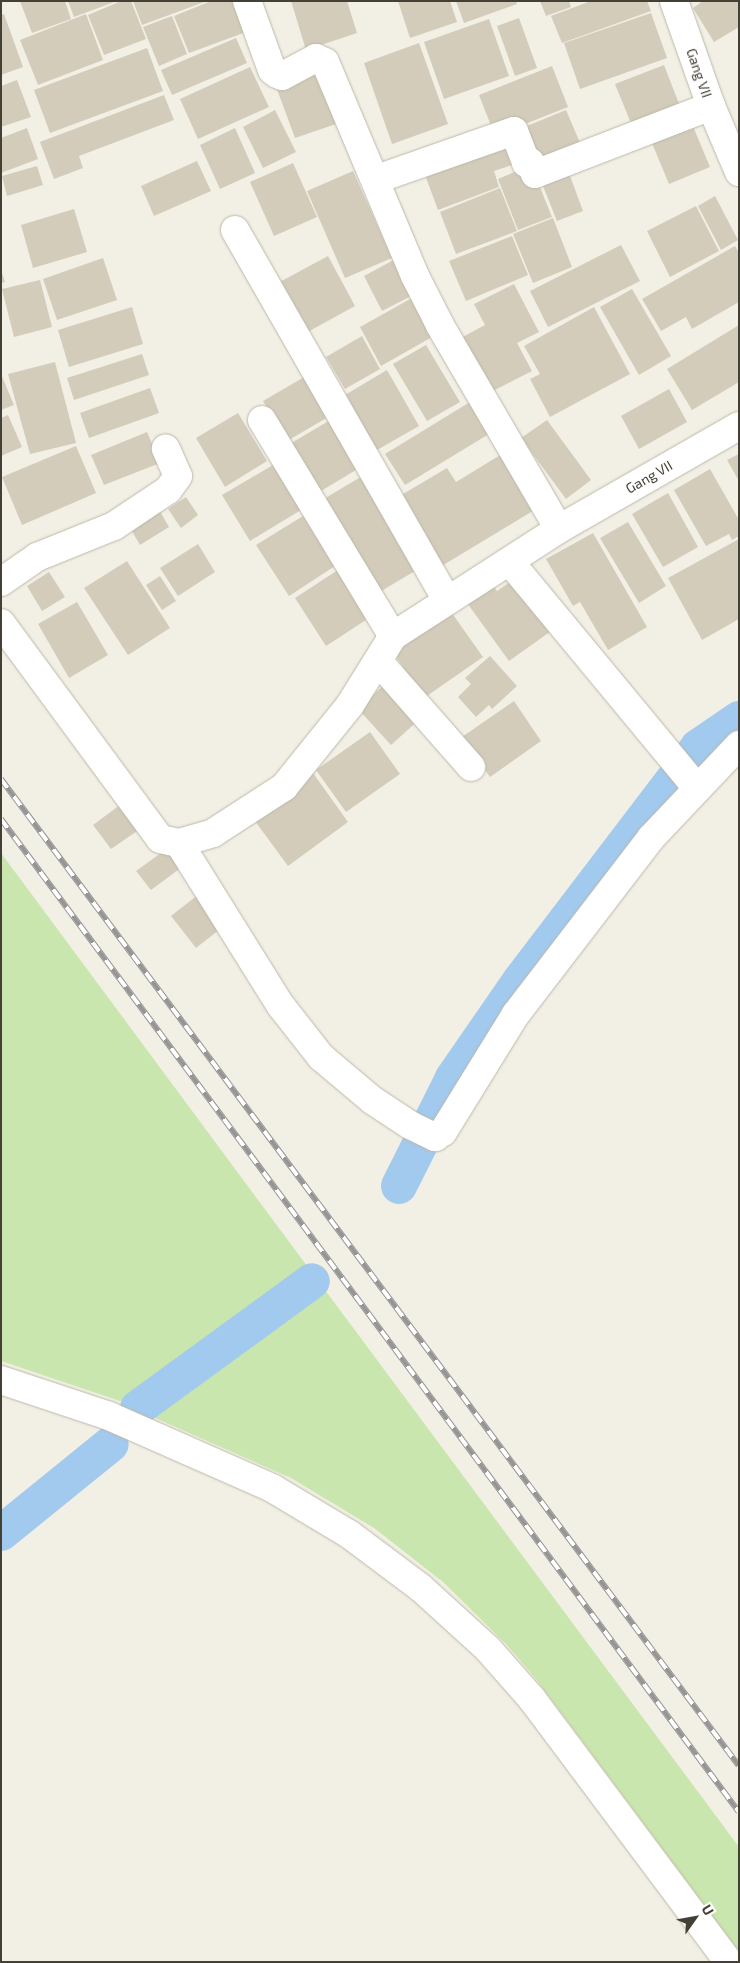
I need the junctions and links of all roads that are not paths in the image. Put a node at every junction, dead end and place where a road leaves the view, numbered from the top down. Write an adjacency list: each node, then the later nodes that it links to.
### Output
1 (247, 1): 5 (street)
2 (674, 1): 3 (street, Gang VII)
3 (710, 106): 4 (street, Gang VII); 5 (street)
4 (739, 172)
5 (377, 178): 10 (street)
6 (235, 230): 13 (street)
7 (262, 420): 15 (street)
8 (739, 426): 10 (street, Gang VII)
9 (166, 448): 12 (street)
10 (559, 529): 11 (street, Gang VII)
11 (510, 562): 13 (street, Gang VII); 19 (street)
12 (1, 582)
13 (448, 600): 15 (street, Gang VII)
14 (1, 623): 20 (street)
15 (393, 636): 16 (street)
16 (378, 661): 18 (street); 20 (street)
17 (739, 745): 19 (street)
18 (471, 767)
19 (684, 773): 20 (street)
20 (179, 844)
21 (1, 1380): 22 (street)
22 (729, 1962)

